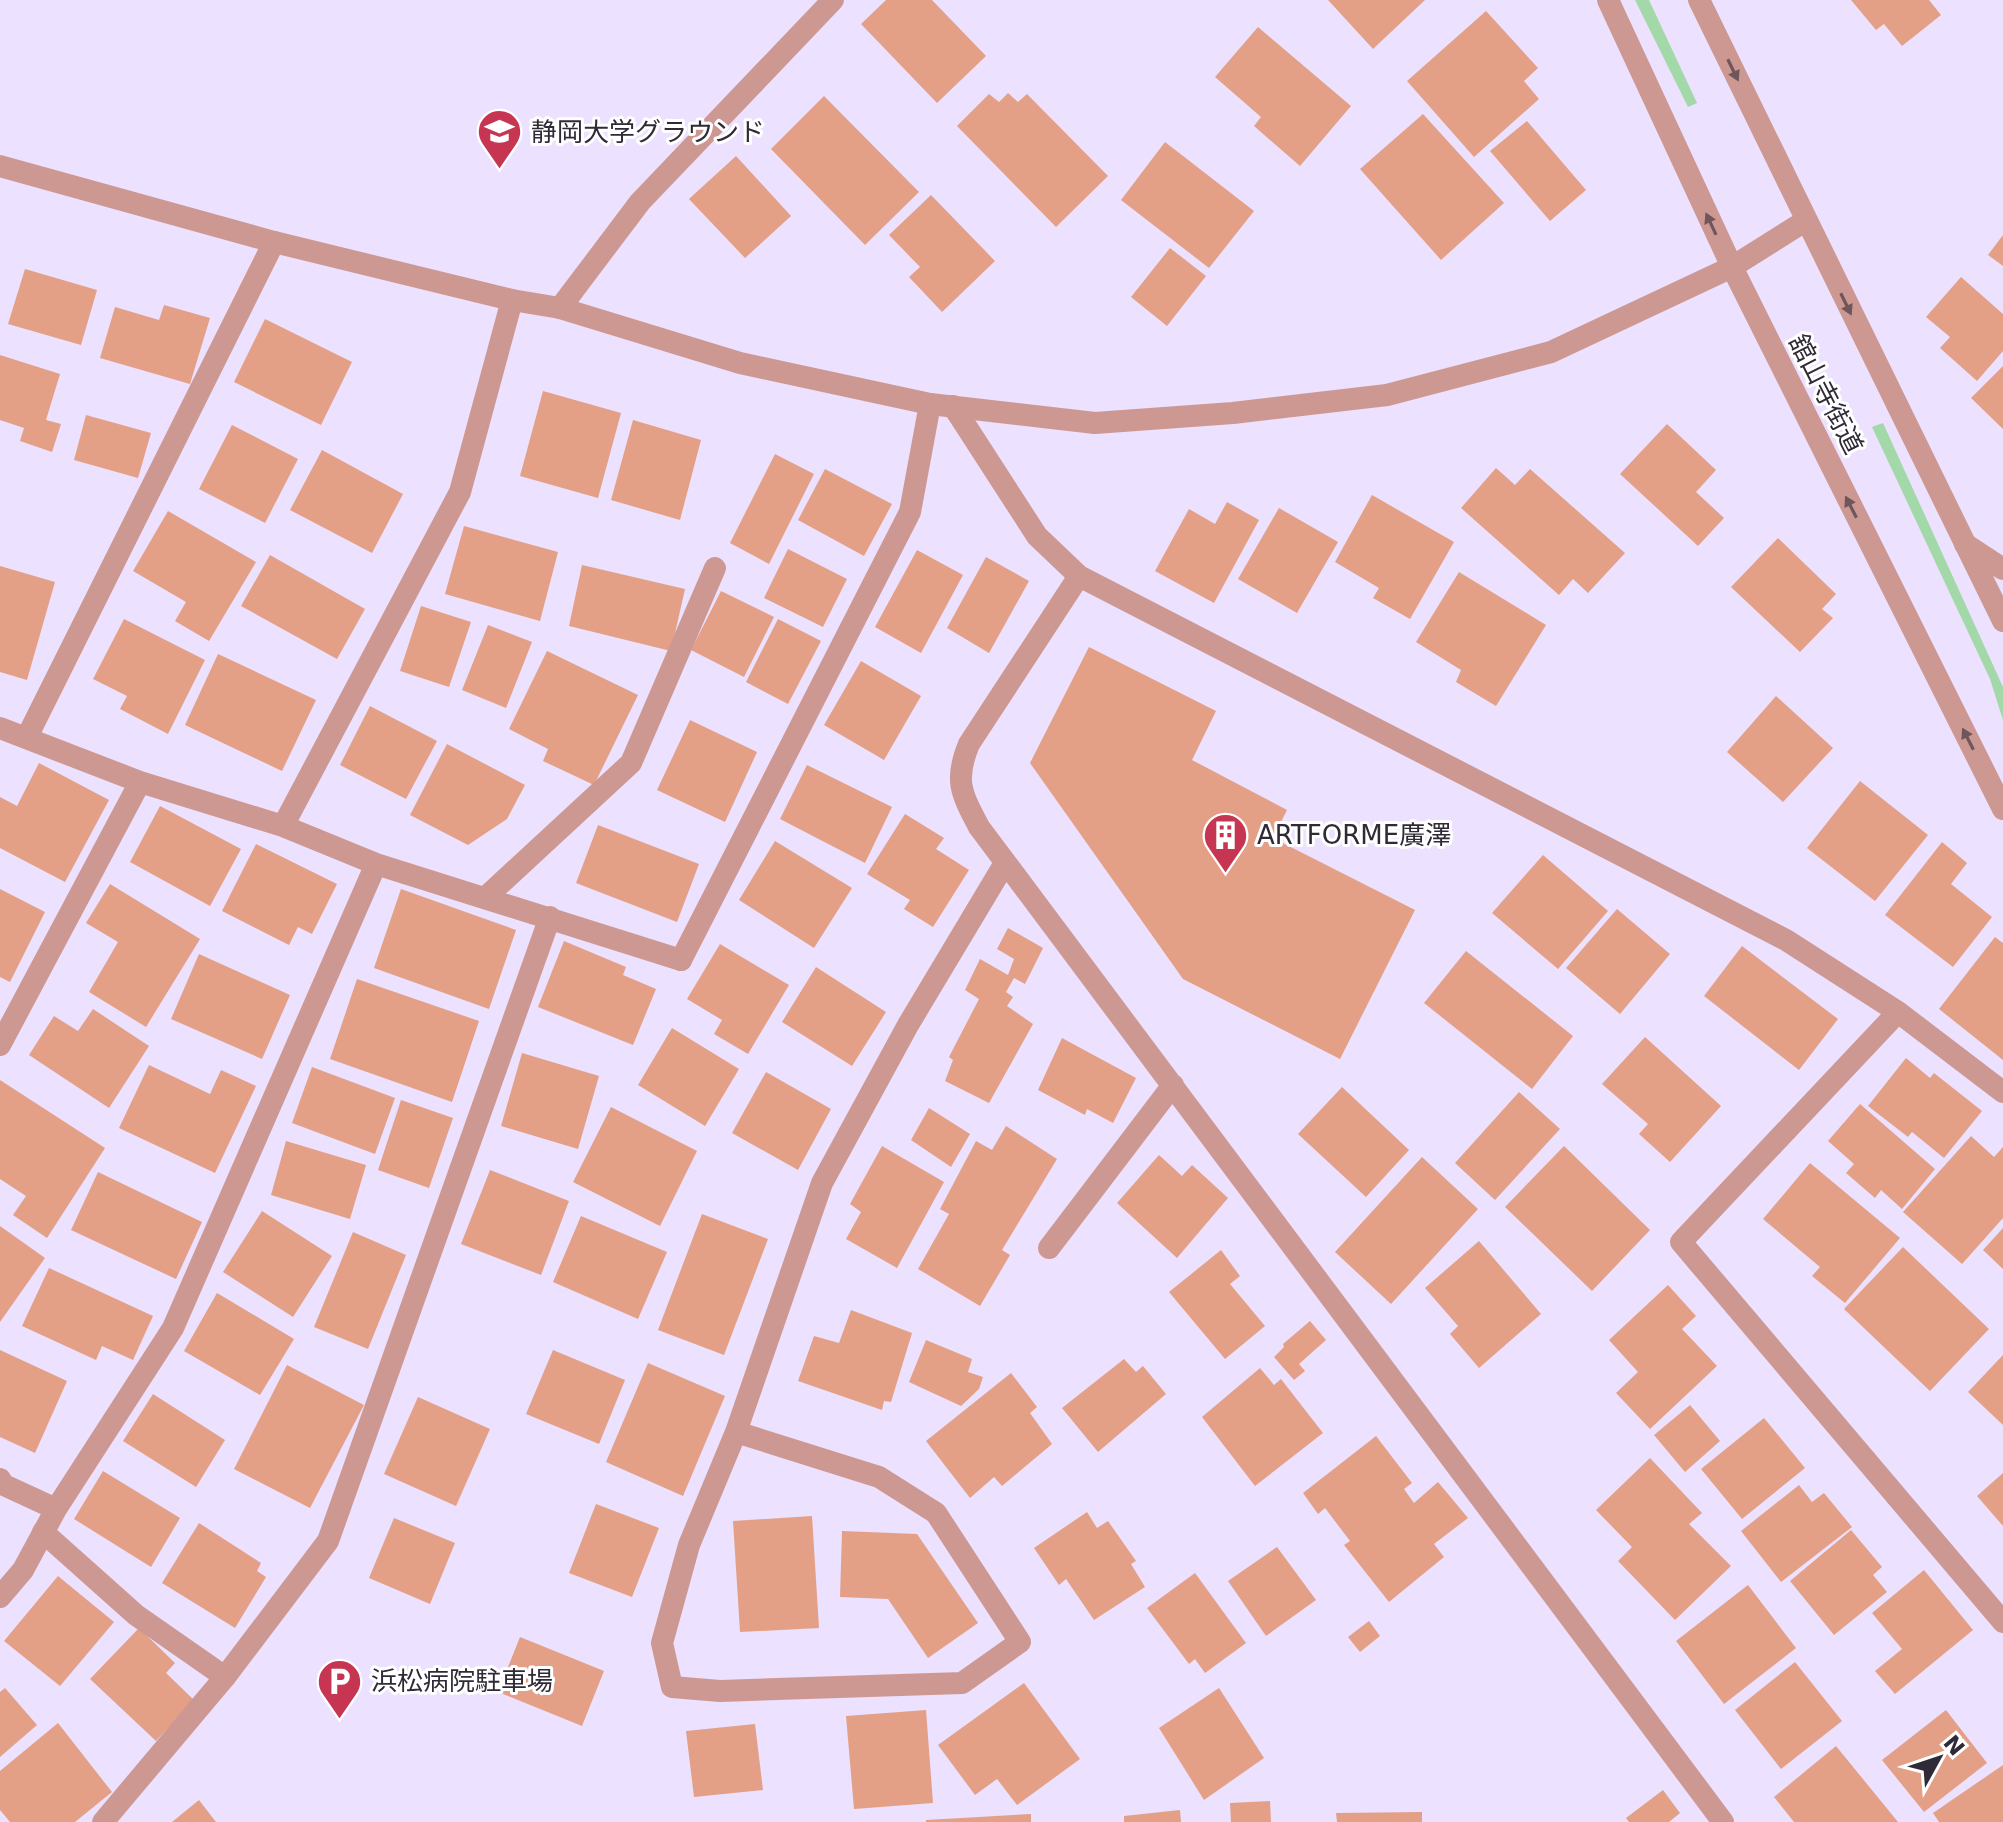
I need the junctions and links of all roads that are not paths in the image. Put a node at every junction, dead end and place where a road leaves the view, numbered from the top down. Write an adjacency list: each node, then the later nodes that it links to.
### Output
1 (833, 0): 9 (street)
2 (1608, 0): 7 (street, 舘山寺街道, one-way to 2)
3 (1699, 0): 5 (street, one-way to 5)
4 (0, 166): 6 (street)
5 (1805, 221): 7 (street); 11 (street, one-way to 11)
6 (274, 242): 8 (street); 17 (street)
7 (1732, 267): 10 (street); 19 (street, 舘山寺街道, one-way to 7)
8 (512, 300): 9 (street); 20 (street)
9 (560, 308): 10 (street)
10 (941, 405): 14 (street); 24 (street)
11 (1965, 544): 13 (street); 15 (street)
12 (715, 568): 23 (street)
13 (2003, 569)
14 (1079, 576): 21 (street); 25 (street)
15 (2003, 621)
16 (0, 728): 17 (street)
17 (27, 737): 18 (street)
18 (140, 782): 20 (street); 26 (street)
19 (2003, 809)
20 (283, 826): 22 (street)
21 (1005, 863): 27 (street); 30 (street)
22 (376, 864): 23 (street); 32 (street)
23 (486, 897): 24 (street)
24 (550, 917): 36 (street)
25 (1898, 1012): 28 (street); 35 (street)
26 (0, 1045)
27 (1173, 1085): 29 (street); 38 (street)
28 (2003, 1092)
29 (1049, 1248)
30 (736, 1432): 30 (street)
31 (0, 1479): 32 (street)
32 (56, 1509): 33 (street)
33 (43, 1532): 34 (street); 36 (street)
34 (0, 1597)
35 (2003, 1622)
36 (225, 1677): 37 (street)
37 (103, 1822)
38 (1723, 1822)

